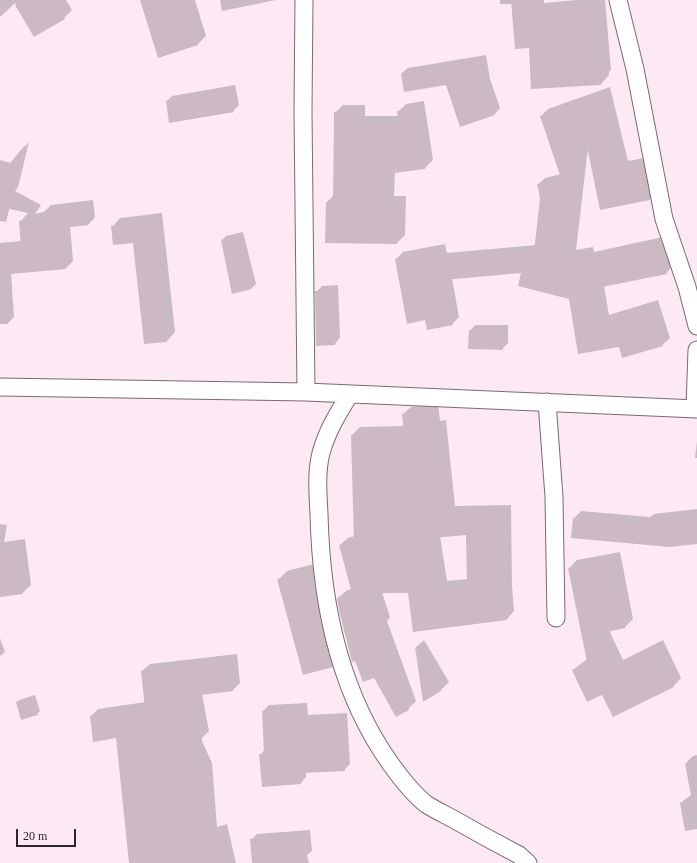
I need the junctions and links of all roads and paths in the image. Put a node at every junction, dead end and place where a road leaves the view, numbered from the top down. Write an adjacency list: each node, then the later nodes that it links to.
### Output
1 (304, 0): 6 (street)
2 (618, 0): 3 (street)
3 (697, 326)
4 (697, 350): 9 (street)
5 (0, 387): 6 (street)
6 (306, 392): 7 (street)
7 (350, 394): 8 (street); 11 (street)
8 (547, 402): 9 (street); 10 (street)
9 (696, 408)
10 (556, 618)
11 (528, 863)

